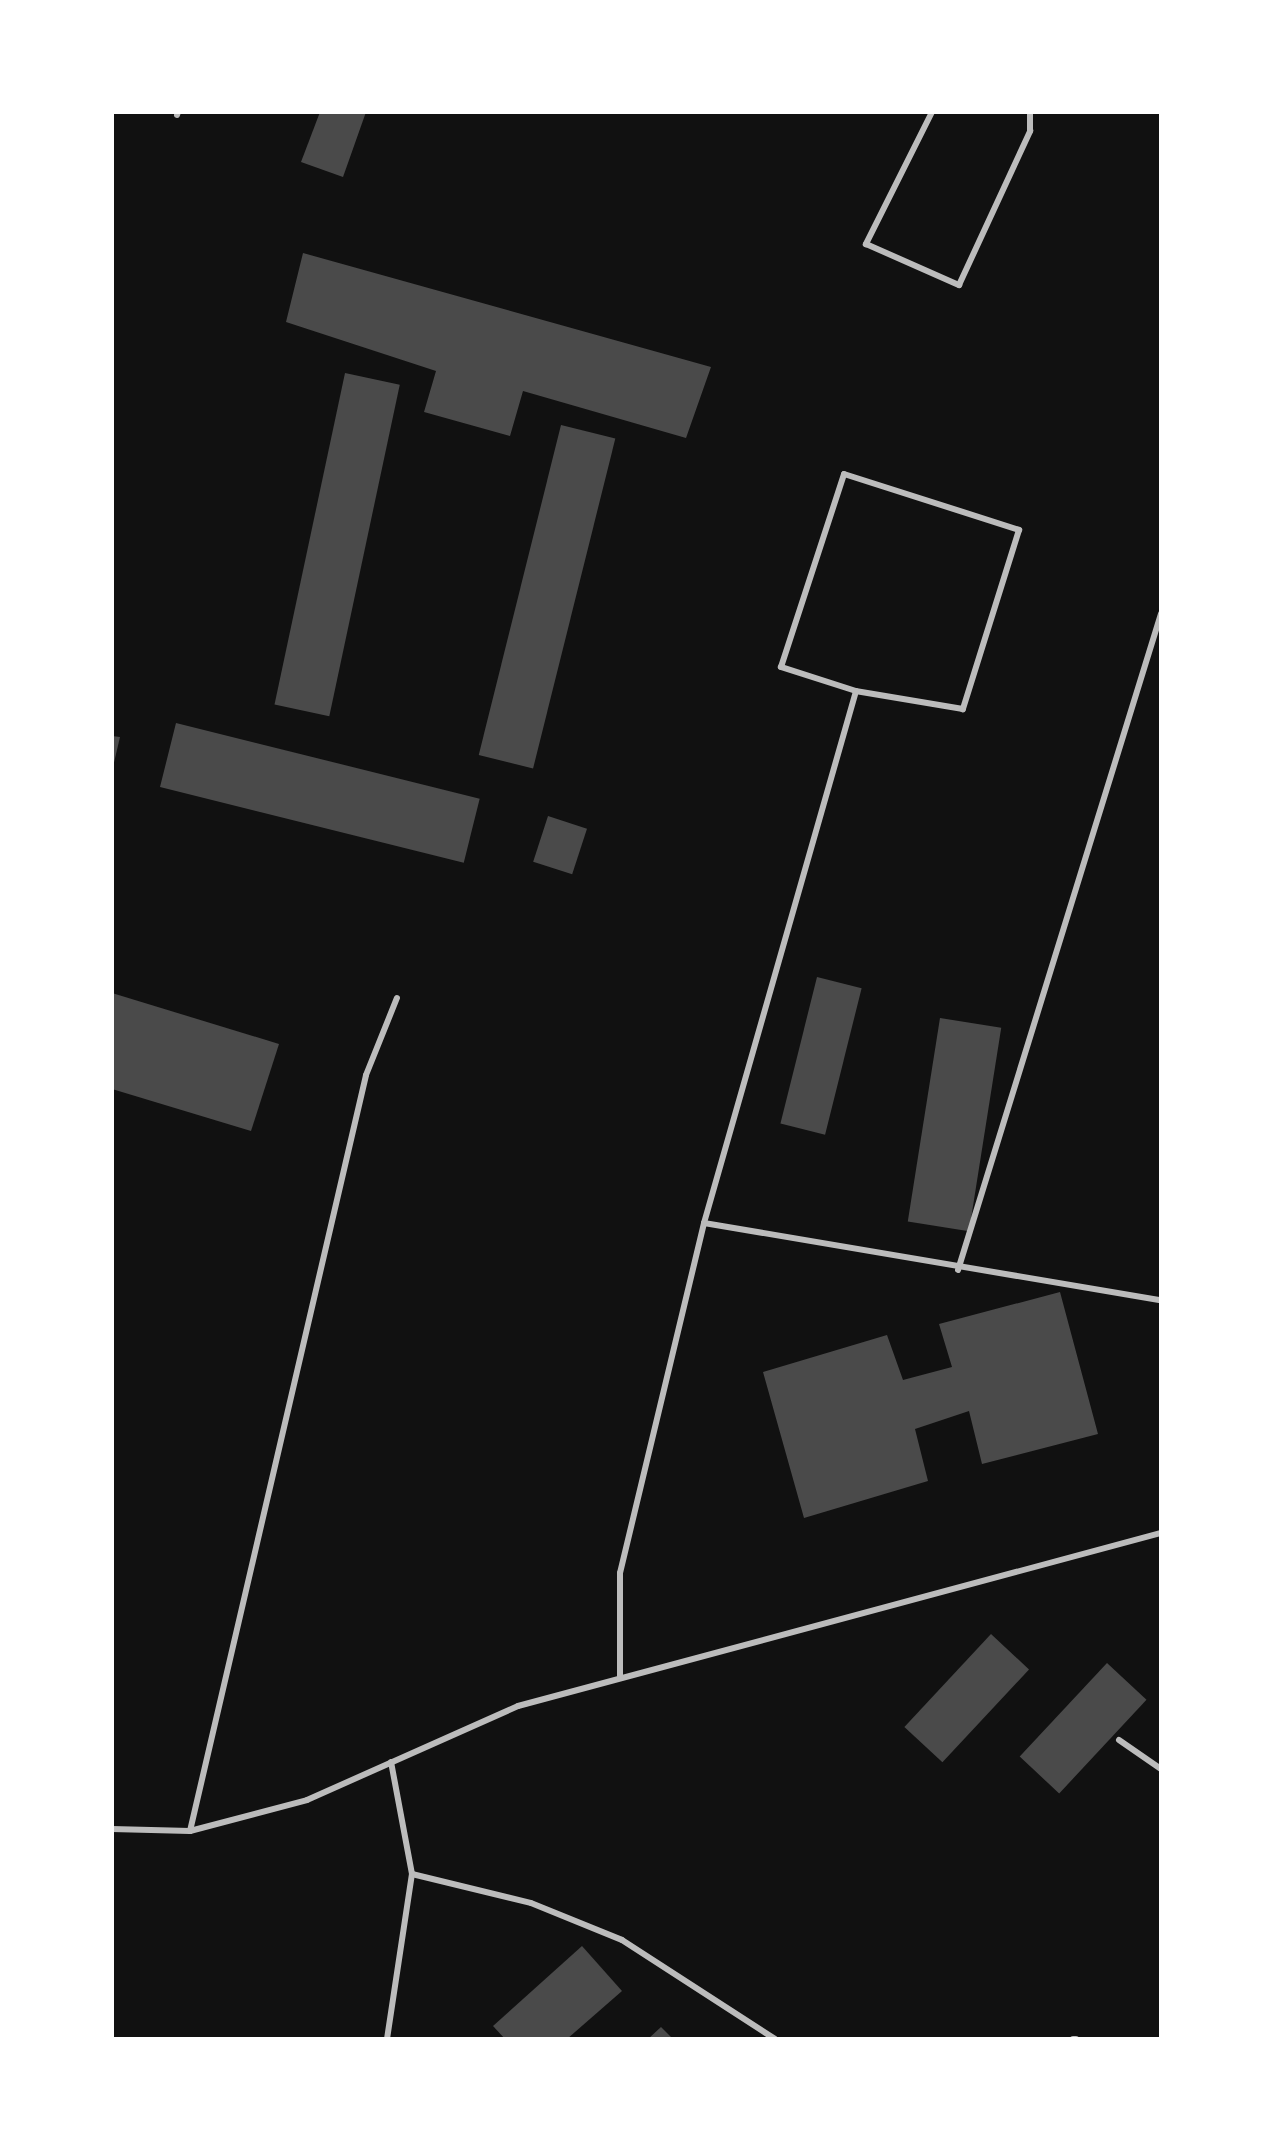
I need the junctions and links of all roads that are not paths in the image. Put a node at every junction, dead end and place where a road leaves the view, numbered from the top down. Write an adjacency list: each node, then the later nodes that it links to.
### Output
1 (932, 112): 2 (lane)
2 (1030, 112)
3 (1161, 614): 7 (lane)
4 (856, 691): 4 (lane); 6 (lane)
5 (397, 998): 15 (lane)
6 (704, 1223): 7 (lane); 10 (lane)
7 (958, 1270): 8 (lane)
8 (1161, 1300)
9 (1161, 1533): 10 (lane)
10 (620, 1676): 12 (lane)
11 (1119, 1740): 13 (lane)
12 (391, 1762): 15 (lane); 16 (lane)
13 (1161, 1769)
14 (112, 1829): 15 (lane)
15 (190, 1831)
16 (412, 1874): 17 (lane); 18 (lane)
17 (387, 2039)
18 (774, 2039)

